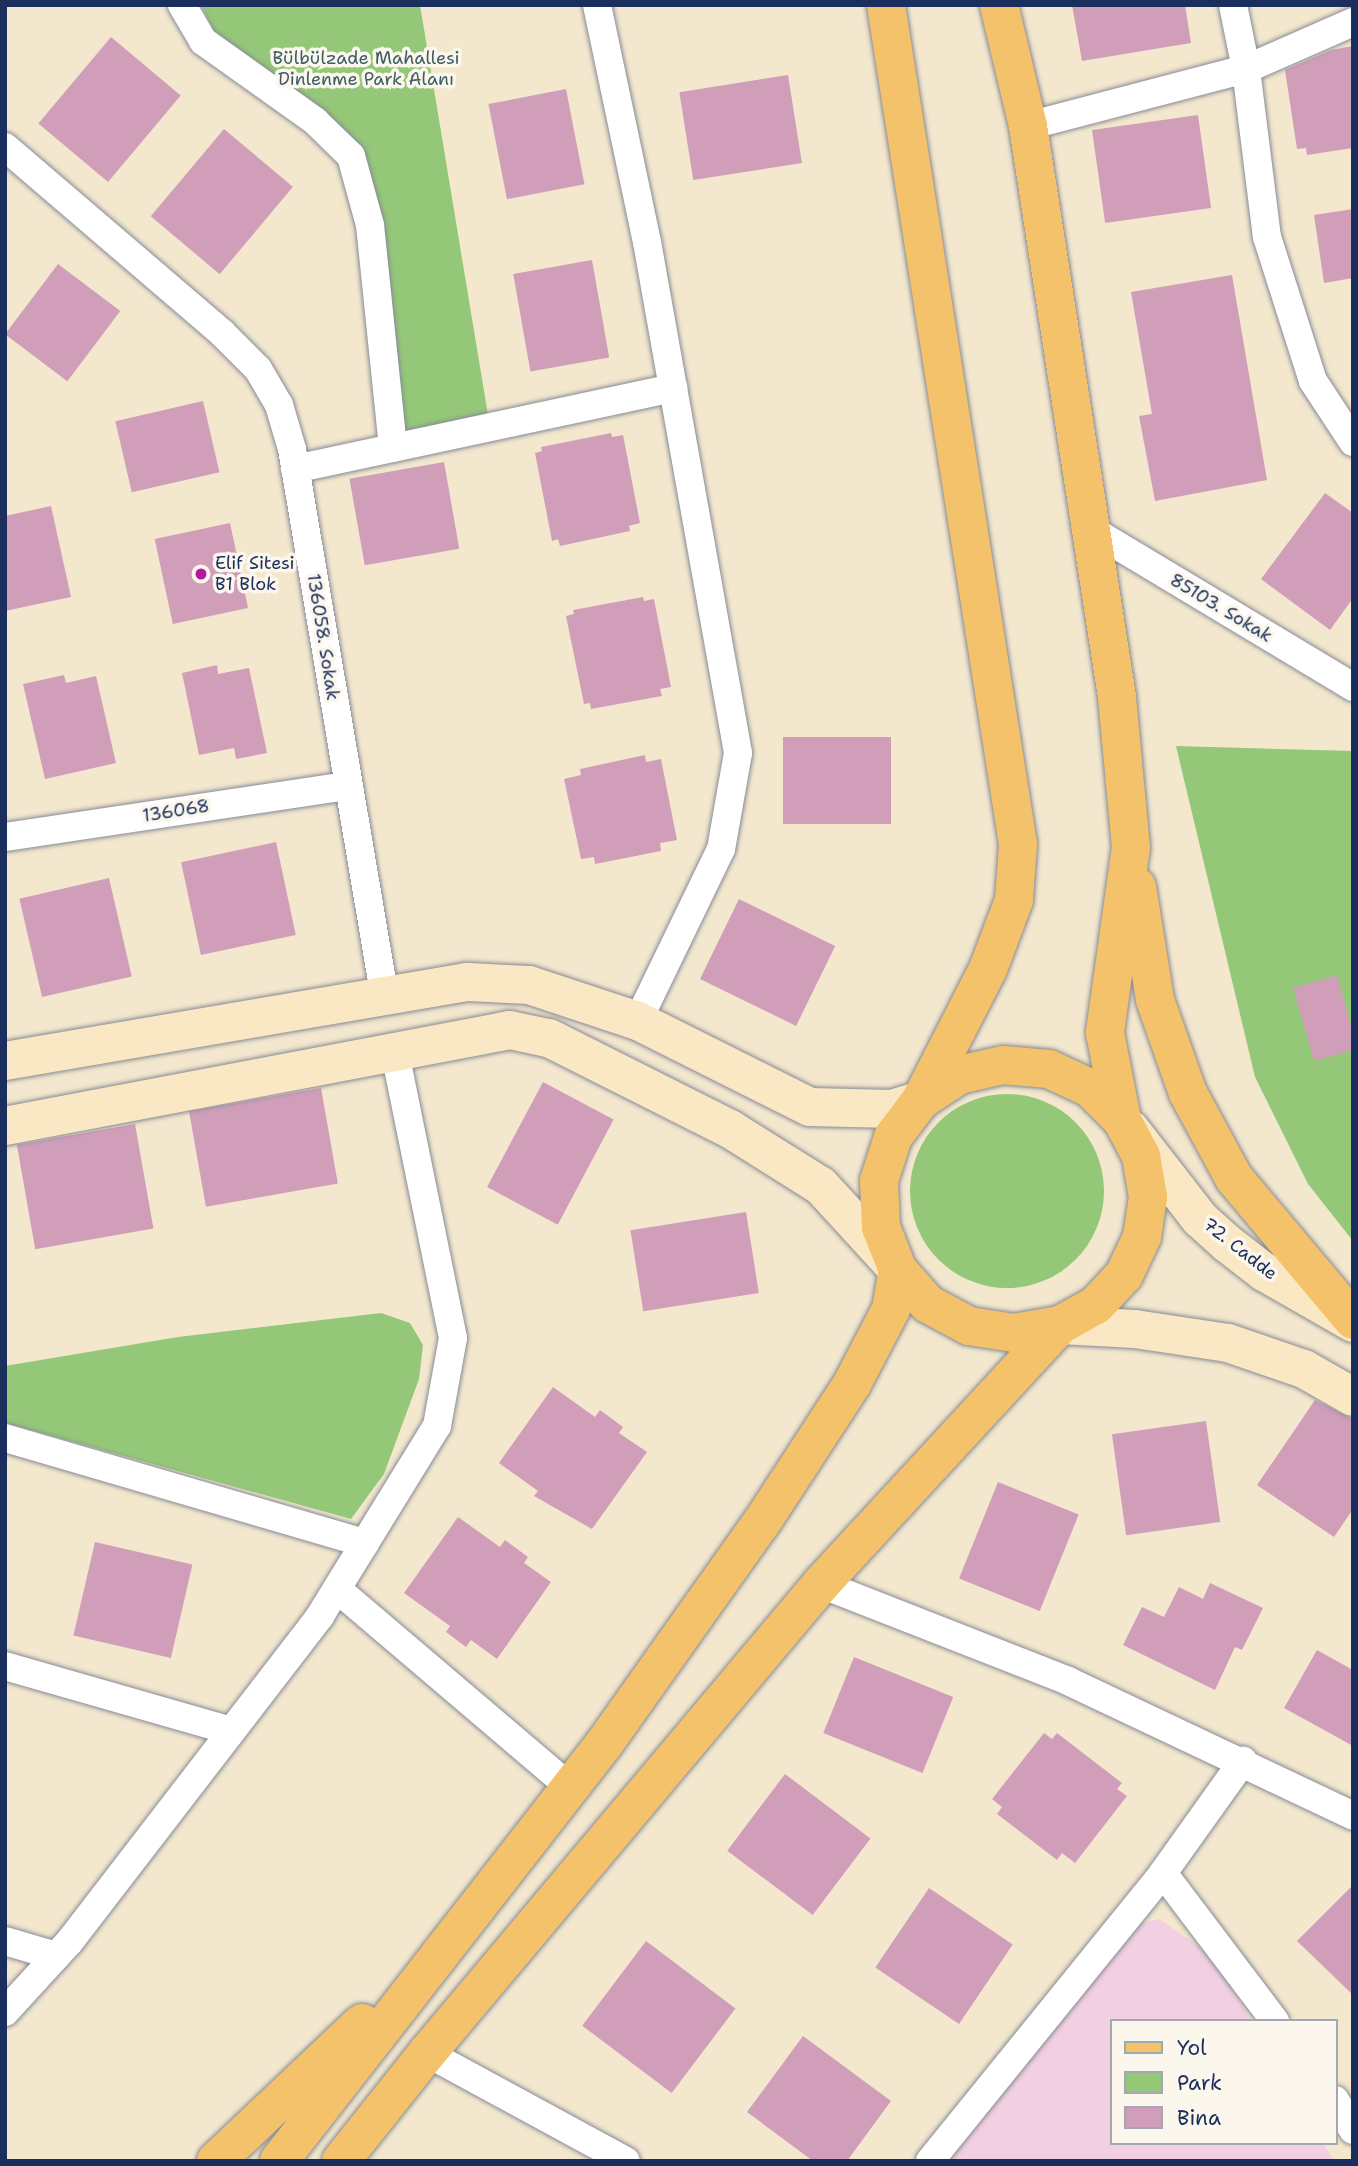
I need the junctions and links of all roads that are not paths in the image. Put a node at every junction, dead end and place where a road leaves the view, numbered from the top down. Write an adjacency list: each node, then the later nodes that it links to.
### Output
1 (182, 5): 12 (street)
2 (597, 5): 10 (street)
3 (886, 5): 23 (main road)
4 (999, 5): 8 (main road)
5 (1233, 5): 7 (street)
6 (1353, 22): 7 (street)
7 (1246, 69): 8 (street); 11 (street)
8 (1028, 127): 14 (main road)
9 (5, 147): 13 (street, 136058. Sokak)
10 (673, 388): 12 (street); 20 (street)
11 (1353, 442)
12 (393, 448): 13 (street)
13 (295, 469): 16 (street, 136058. Sokak)
14 (1090, 529): 15 (street, 85103. Sokak); 18 (main road)
15 (1353, 687)
16 (347, 786): 17 (street, 136068); 19 (street, 136058. Sokak)
17 (6, 834)
18 (1131, 847): 24 (main road); 27 (main road)
19 (384, 993): 20 (main road); 22 (main road)
20 (638, 1021): 23 (main road)
21 (395, 1053): 25 (main road); 26 (main road); 31 (street)
22 (5, 1060)
23 (921, 1100): 24 (main road); 26 (main road)
24 (1122, 1120): 27 (main road, 72. Cadde); 28 (main road)
25 (5, 1126)
26 (898, 1269): 28 (main road); 37 (main road)
27 (1353, 1321)
28 (1060, 1325): 29 (main road); 32 (main road)
29 (1353, 1397)
30 (5, 1438): 31 (street)
31 (365, 1543): 33 (street)
32 (821, 1584): 36 (street); 45 (main road)
33 (337, 1589): 35 (street); 37 (street)
34 (5, 1666): 35 (street)
35 (231, 1731): 42 (street)
36 (1243, 1760): 38 (street); 39 (street)
37 (570, 1787): 40 (main road)
38 (1353, 1816)
39 (1163, 1873): 44 (street); 53 (street)
40 (453, 1937): 48 (main road); 49 (main road)
41 (5, 1941): 42 (street)
42 (56, 1956): 43 (street)
43 (5, 2012)
44 (1273, 2019)
45 (427, 2053): 50 (main road); 51 (main road); 52 (street)
46 (1337, 2104): 47 (street)
47 (1353, 2130)
48 (216, 2161)
49 (279, 2161)
50 (341, 2161)
51 (375, 2161)
52 (626, 2161)
53 (930, 2161)

